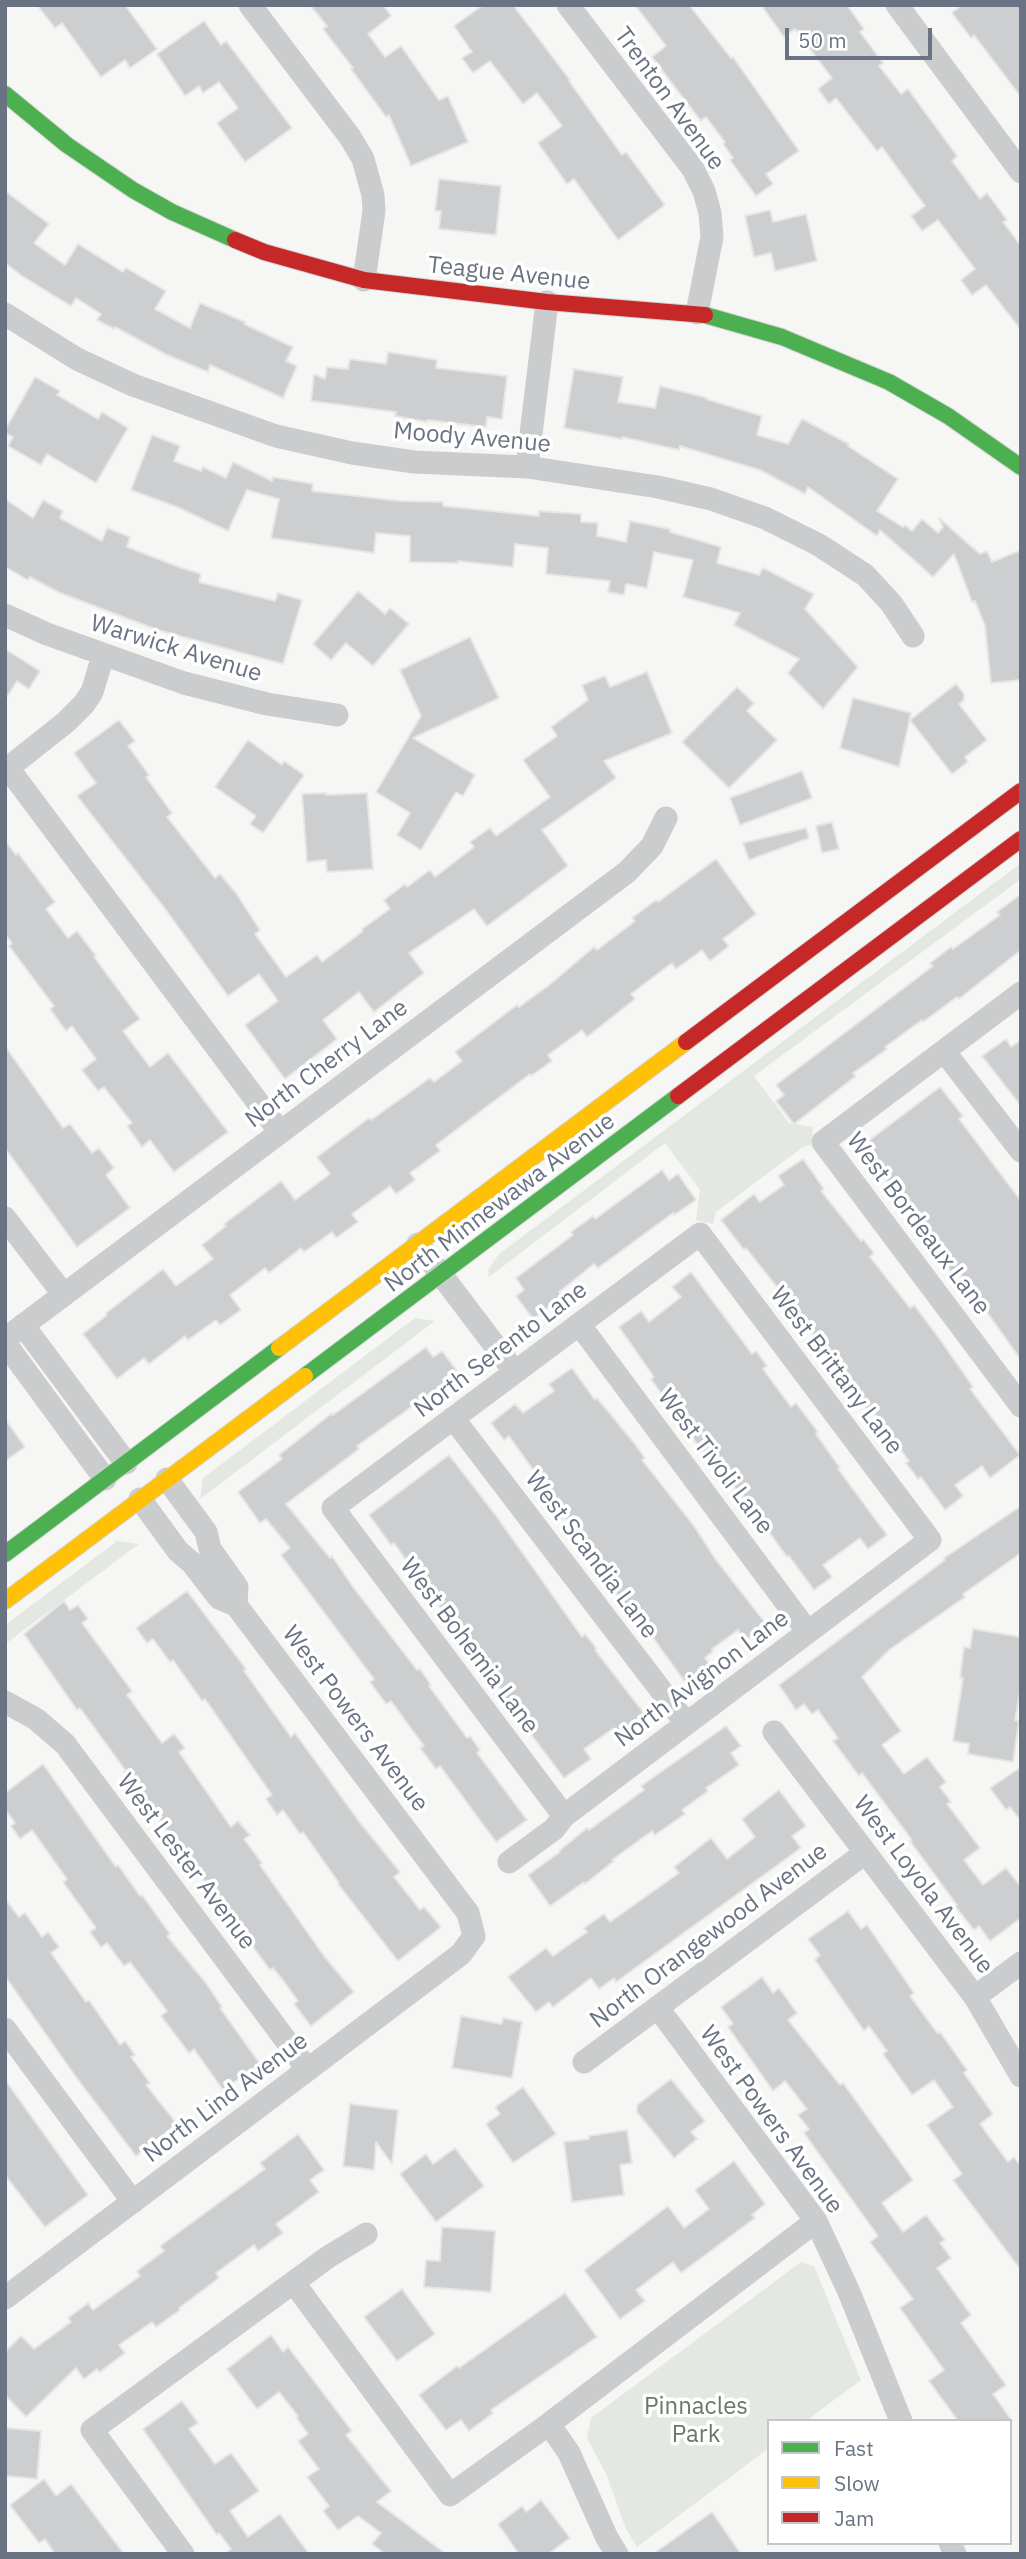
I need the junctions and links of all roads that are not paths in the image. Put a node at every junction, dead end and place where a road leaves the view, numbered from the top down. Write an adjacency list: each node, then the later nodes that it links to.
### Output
1 (250, 5): 6 (street)
2 (568, 5): 8 (street, Trenton Avenue)
3 (897, 5): 5 (street)
4 (5, 94): 6 (main road, Teague Avenue)
5 (1021, 172)
6 (364, 280): 7 (main road, Teague Avenue)
7 (547, 302): 8 (main road, Teague Avenue); 10 (street)
8 (697, 313): 11 (main road, Teague Avenue)
9 (5, 314): 10 (street, Moody Avenue)
10 (527, 467): 13 (street, Moody Avenue)
11 (1021, 467)
12 (5, 615): 14 (street, Warwick Avenue)
13 (913, 636)
14 (103, 656): 15 (street, Warwick Avenue); 21 (street)
15 (337, 715)
16 (1021, 791): 25 (main road, North Minnewawa Avenue)
17 (666, 818): 21 (street, North Cherry Lane)
18 (1021, 839): 26 (main road, North Minnewawa Avenue)
19 (1021, 993): 20 (street)
20 (944, 1051): 22 (street); 33 (street, West Bordeaux Lane)
21 (280, 1132): 27 (street, North Cherry Lane)
22 (1021, 1151)
23 (5, 1218): 27 (street)
24 (700, 1234): 29 (street, North Serento Lane); 39 (street, West Brittany Lane)
25 (418, 1244): 26 (street); 28 (main road, North Minnewawa Avenue)
26 (442, 1275): 32 (street); 35 (main road, North Minnewawa Avenue)
27 (64, 1295): 30 (street, North Cherry Lane)
28 (342, 1299): 31 (main road); 36 (main road, North Minnewawa Avenue)
29 (579, 1324): 32 (street, North Serento Lane); 43 (street, West Tivoli Lane)
30 (11, 1336): 36 (street, West Powers Avenue); 37 (street)
31 (292, 1358)
32 (515, 1373): 34 (street, North Serento Lane)
33 (1021, 1406)
34 (453, 1418): 38 (street, North Serento Lane); 45 (street, West Scandia Lane)
35 (167, 1479): 36 (main road, North Minnewawa Avenue); 41 (street, West Powers Avenue)
36 (135, 1480): 37 (main road, North Minnewawa Avenue); 41 (street, West Powers Avenue); 42 (main road, North Minnewawa Avenue)
37 (110, 1486): 40 (main road, North Minnewawa Avenue)
38 (333, 1508): 47 (street, West Bohemia Lane)
39 (930, 1540): 43 (street, North Avignon Lane)
40 (5, 1553)
41 (201, 1556): 50 (street, West Powers Avenue)
42 (5, 1601)
43 (808, 1632): 45 (street, North Avignon Lane)
44 (5, 1702): 56 (street, West Lester Avenue)
45 (687, 1723): 47 (street, North Avignon Lane)
46 (774, 1732): 48 (street, West Loyola Avenue)
47 (564, 1816): 49 (street, North Avignon Lane)
48 (865, 1853): 52 (street, West Loyola Avenue); 53 (street, North Orangewood Avenue)
49 (509, 1863)
50 (474, 1936): 56 (street, North Lind Avenue)
51 (1021, 1963): 52 (street)
52 (975, 1997): 57 (street, West Loyola Avenue)
53 (658, 2008): 55 (street, North Orangewood Avenue); 59 (street, West Powers Avenue)
54 (5, 2029): 58 (street)
55 (583, 2062)
56 (307, 2070): 58 (street, North Lind Avenue)
57 (1021, 2076)
58 (133, 2202): 62 (street, North Lind Avenue)
59 (816, 2221): 63 (street, West Powers Avenue); 64 (street)
60 (366, 2234): 61 (street)
61 (294, 2283): 64 (street); 65 (street)
62 (5, 2298)
63 (900, 2419)
64 (550, 2424): 66 (street)
65 (183, 2554)
66 (617, 2554)

